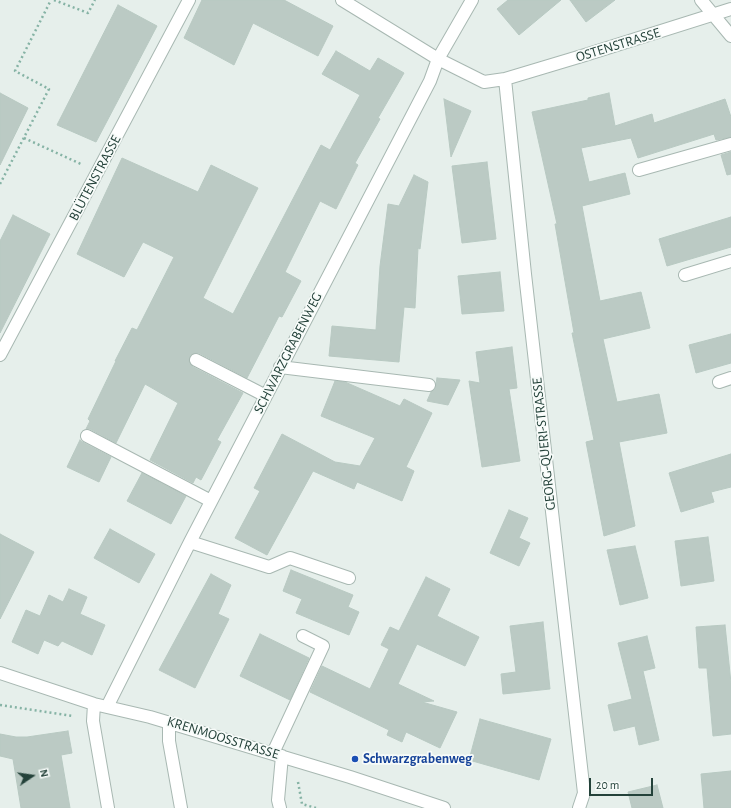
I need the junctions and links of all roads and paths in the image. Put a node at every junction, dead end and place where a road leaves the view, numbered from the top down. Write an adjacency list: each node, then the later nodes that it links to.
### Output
1 (51, 0): 13 (path)
2 (54, 0): 3 (path)
3 (95, 0)
4 (189, 0): 16 (street, BLÜTENSTRASSE)
5 (342, 0): 11 (street, OSTENSTRASSE)
6 (472, 0): 11 (street, SCHWARZGRABENWEG)
7 (701, 0): 9 (street)
8 (731, 9): 9 (street, OSTENSTRASSE)
9 (713, 14): 10 (street); 12 (street, OSTENSTRASSE)
10 (731, 36)
11 (438, 59): 12 (street, OSTENSTRASSE); 22 (street, SCHWARZGRABENWEG)
12 (504, 79): 41 (street, GEORG-QUERI-STRASSE)
13 (24, 138): 16 (path); 17 (path)
14 (731, 144): 15 (street)
15 (639, 170)
16 (98, 172): 20 (street, BLÜTENSTRASSE)
17 (0, 184)
18 (731, 261): 19 (street)
19 (685, 275)
20 (0, 355)
21 (196, 360): 26 (street)
22 (280, 367): 25 (street); 26 (street, SCHWARZGRABENWEG)
23 (731, 378): 24 (street)
24 (719, 382)
25 (429, 385)
26 (266, 396): 28 (street, SCHWARZGRABENWEG)
27 (87, 436): 28 (street)
28 (211, 501): 29 (street, SCHWARZGRABENWEG)
29 (190, 542): 30 (street); 34 (street, SCHWARZGRABENWEG)
30 (349, 578)
31 (303, 636): 36 (street)
32 (0, 673): 33 (street, KRENMOOSSTRASSE)
33 (94, 704): 34 (street, KRENMOOSSTRASSE); 37 (street)
34 (107, 707): 35 (street, KRENMOOSSTRASSE)
35 (169, 722): 36 (street, KRENMOOSSTRASSE); 38 (street)
36 (277, 755): 39 (street); 40 (street, KRENMOOSSTRASSE)
37 (108, 808)
38 (181, 808)
39 (280, 808)
40 (444, 808)
41 (580, 808)

